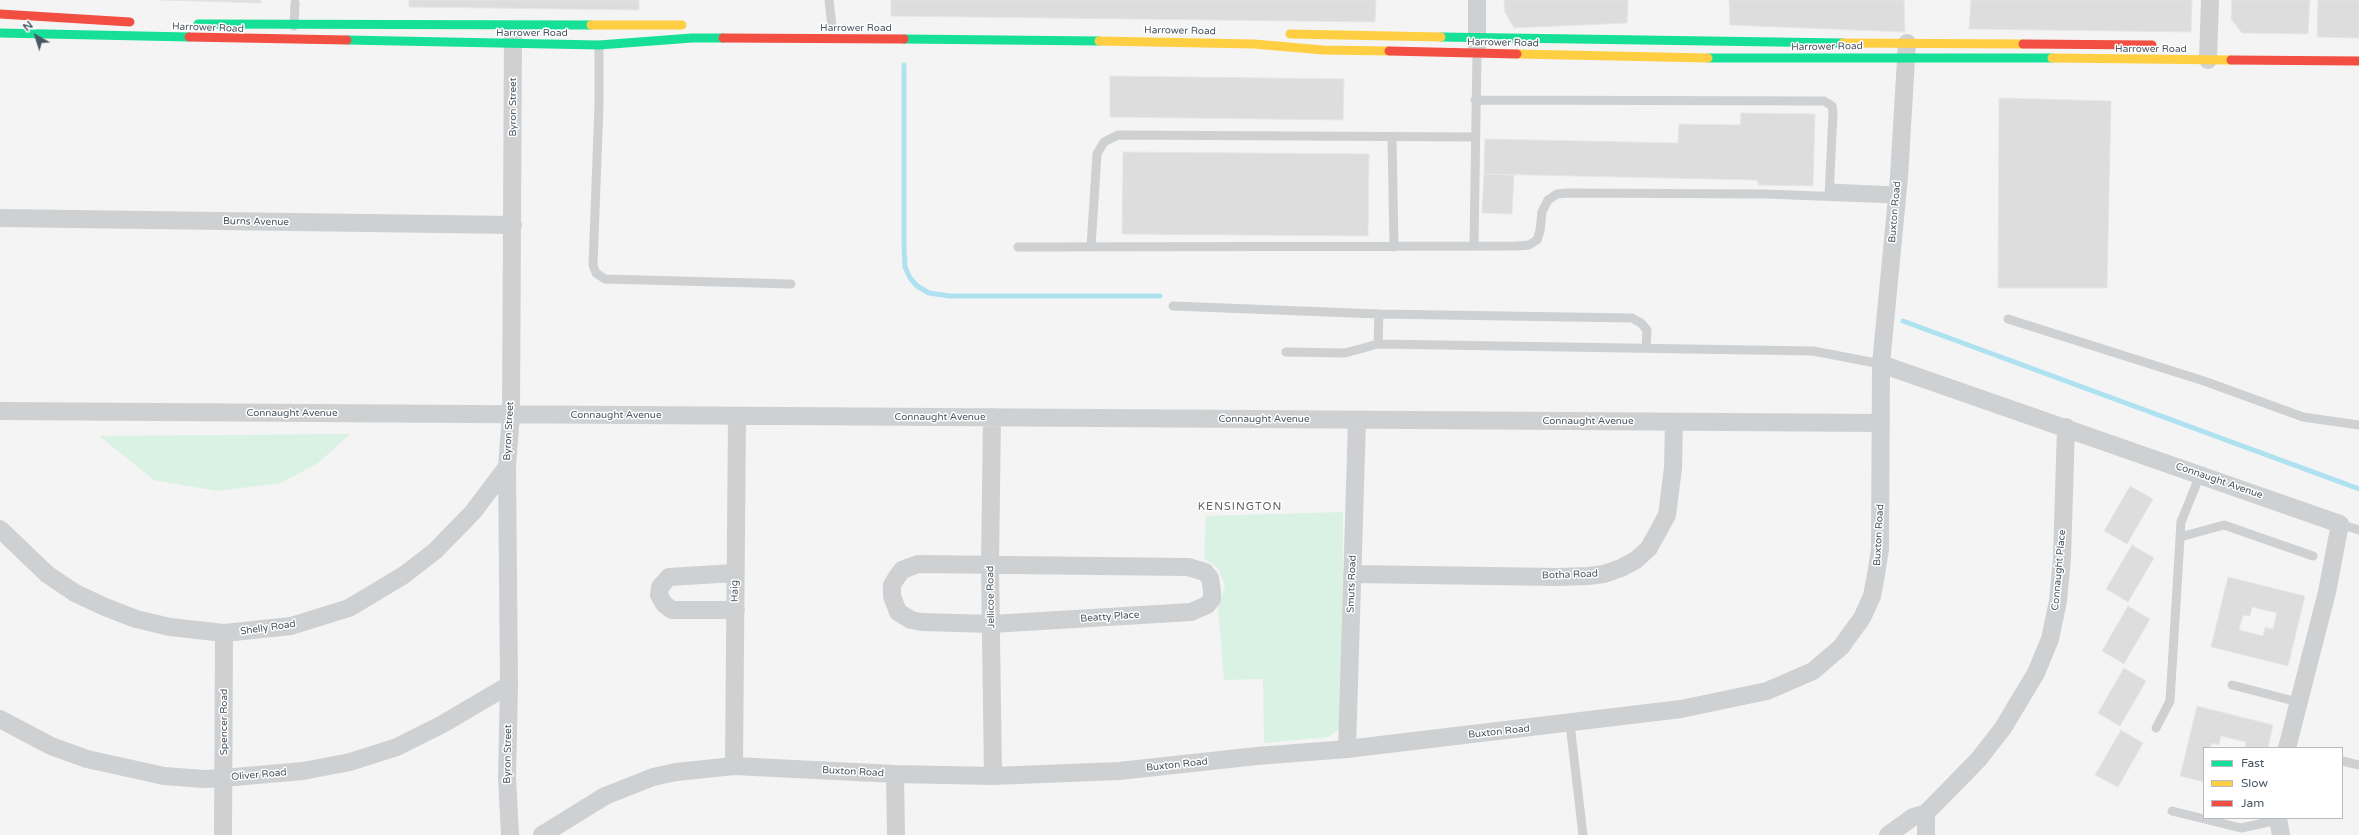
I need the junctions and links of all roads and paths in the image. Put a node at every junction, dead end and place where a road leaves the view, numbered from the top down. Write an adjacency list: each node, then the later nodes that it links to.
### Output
1 (829, 0): 13 (lane)
2 (1477, 0): 19 (street)
3 (2210, 0): 22 (street)
4 (295, 3): 10 (lane)
5 (15, 4): 7 (main road)
6 (0, 14): 7 (main road)
7 (22, 15): 8 (main road)
8 (139, 22)
9 (185, 24): 10 (main road, Harrower Road)
10 (294, 24): 12 (main road, Harrower Road); 16 (lane)
11 (689, 25): 12 (main road, Harrower Road)
12 (513, 26): 17 (street, Byron Street)
13 (832, 26)
14 (0, 33): 16 (main road, Harrower Road)
15 (1278, 34): 19 (main road, Harrower Road)
16 (294, 41): 17 (main road, Harrower Road)
17 (512, 44): 18 (main road, Harrower Road); 30 (street, Byron Street)
18 (599, 44): 19 (main road, Harrower Road); 35 (lane)
19 (1476, 45): 21 (main road, Harrower Road); 21 (main road, Harrower Road); 24 (lane)
20 (2161, 45): 21 (main road, Harrower Road)
21 (1906, 49): 22 (main road, Harrower Road); 28 (street, Buxton Road)
22 (2209, 49): 23 (main road, Harrower Road)
23 (2359, 61)
24 (1475, 100): 26 (lane); 27 (lane)
25 (1392, 136): 26 (lane); 33 (lane); 34 (lane)
26 (1474, 137): 31 (lane)
27 (1830, 192): 28 (lane); 31 (lane)
28 (1897, 195): 42 (street, Buxton Road)
29 (0, 218): 30 (street, Burns Avenue)
30 (513, 225): 44 (street, Byron Street)
31 (1474, 245): 34 (lane)
32 (1018, 247): 33 (lane)
33 (1091, 247): 34 (lane)
34 (1394, 247)
35 (791, 284)
36 (1173, 306): 37 (lane)
37 (1379, 314): 39 (lane); 40 (lane)
38 (2008, 318): 50 (lane)
39 (1378, 344): 40 (lane); 41 (lane)
40 (1646, 348): 42 (lane)
41 (1286, 352)
42 (1881, 364): 49 (street, Buxton Road); 51 (street, Connaught Avenue)
43 (0, 411): 44 (street, Connaught Avenue)
44 (511, 414): 45 (street, Connaught Avenue); 52 (street, Byron Street)
45 (737, 416): 46 (street, Connaught Avenue); 60 (street, Haig)
46 (992, 417): 47 (street, Connaught Avenue); 59 (street, Jellicoe Road)
47 (1357, 420): 48 (street, Connaught Avenue); 61 (street, Smuts Road)
48 (1674, 422): 49 (street, Connaught Avenue); 61 (street, Botha Road)
49 (1881, 423): 69 (street, Buxton Road)
50 (2359, 425)
51 (2066, 427): 53 (street, Connaught Avenue); 80 (street, Connaught Place)
52 (507, 467): 64 (street, Shelly Road); 65 (street, Byron Street)
53 (2200, 475): 54 (street, Connaught Avenue); 57 (lane)
54 (2340, 524): 56 (lane); 67 (street)
55 (0, 529): 64 (street, Shelly Road)
56 (2359, 530)
57 (2180, 537): 58 (lane); 70 (lane)
58 (2313, 556)
59 (990, 564): 63 (street, Jellicoe Road); 63 (street, Beatty Place); 63 (street, Beatty Place)
60 (735, 573): 62 (street, Haig); 62 (street)
61 (1352, 574): 72 (street, Smuts Road)
62 (736, 610): 75 (street, Haig)
63 (992, 624): 77 (street, Jellicoe Road)
64 (224, 633): 78 (street, Spencer Road)
65 (509, 685): 78 (street, Oliver Road); 85 (street, Byron Street)
66 (2232, 685): 67 (lane)
67 (2298, 702): 71 (street)
68 (0, 719): 78 (street, Oliver Road)
69 (1570, 724): 72 (street, Buxton Road); 88 (lane)
70 (2156, 728)
71 (2287, 747)
72 (1348, 749): 77 (street, Buxton Road)
73 (2343, 761): 74 (lane)
74 (2359, 765)
75 (734, 766): 76 (street, Buxton Road); 86 (street, Buxton Road)
76 (895, 774): 77 (street, Buxton Road); 87 (street)
77 (993, 776)
78 (223, 778): 84 (street, Spencer Road)
79 (2172, 811): 81 (lane)
80 (1926, 813): 89 (street, Connaught Place); 90 (street)
81 (2203, 819)
82 (2204, 819): 83 (lane)
83 (2279, 824)
84 (222, 835)
85 (510, 835)
86 (542, 835)
87 (896, 835)
88 (1583, 835)
89 (1888, 835)
90 (1926, 835)

